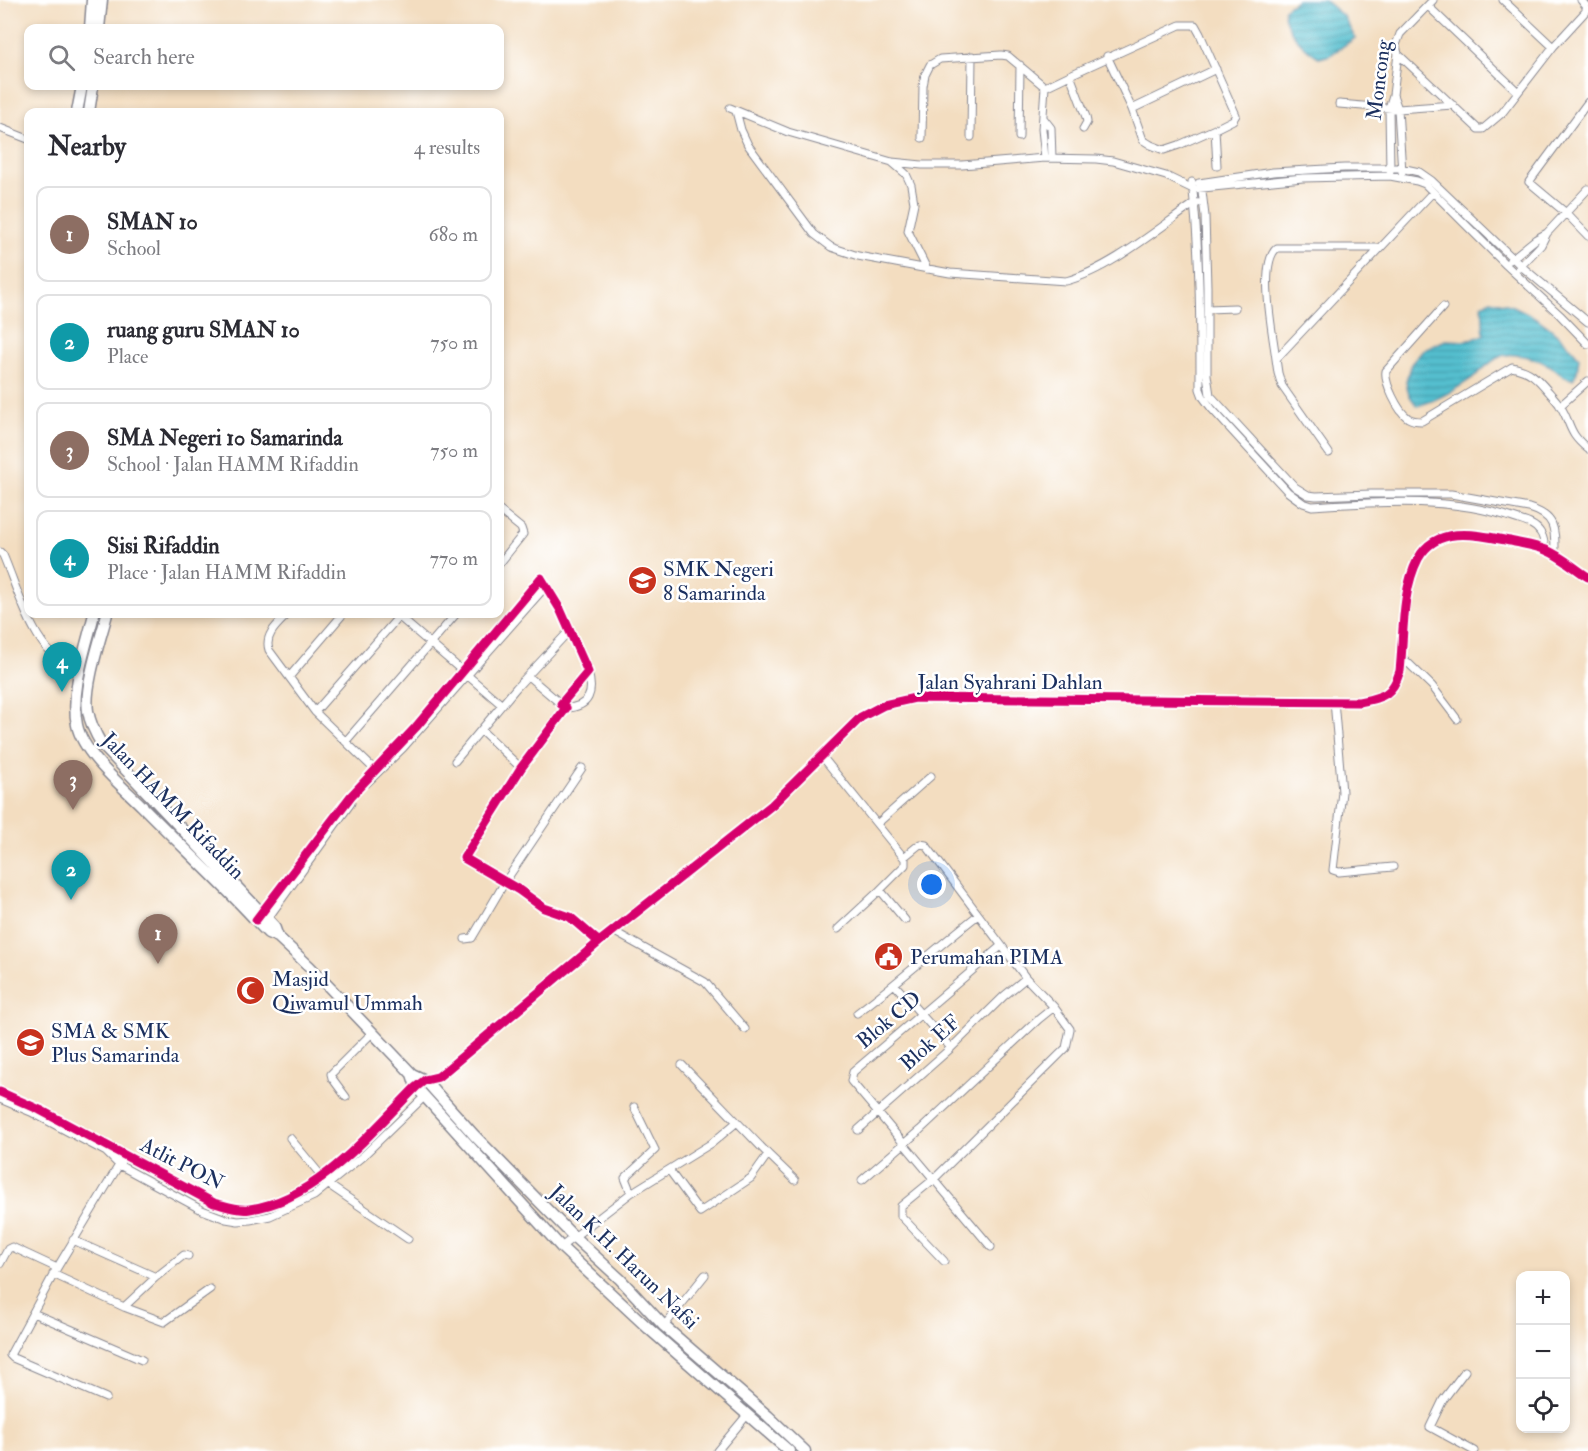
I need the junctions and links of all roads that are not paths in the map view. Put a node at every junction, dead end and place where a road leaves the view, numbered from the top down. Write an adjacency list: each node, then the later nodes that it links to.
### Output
1 (92, 0): 6 (main road)
2 (102, 0): 7 (main road)
3 (1503, 0): 8 (street)
4 (1581, 0): 8 (street)
5 (1430, 3): 9 (street, Moncong); 18 (street)
6 (90, 24)
7 (99, 24)
8 (1553, 47): 18 (street)
9 (1398, 54): 19 (street, Moncong); 22 (street)
10 (1107, 56): 13 (street); 14 (street); 26 (street)
11 (972, 57): 12 (street); 32 (street); 34 (street)
12 (1020, 65): 15 (street); 33 (street)
13 (1216, 69): 26 (street); 30 (street)
14 (1070, 75): 15 (street); 29 (street)
15 (1045, 87): 35 (street)
16 (81, 90): 23 (main road)
17 (92, 90): 24 (main road)
18 (1518, 92): 22 (street)
19 (1393, 95): 25 (street, Moncong); 27 (street)
20 (1588, 102): 47 (street)
21 (1339, 104): 25 (street)
22 (1453, 105): 27 (street)
23 (78, 108)
24 (90, 108)
25 (1389, 108): 27 (street); 39 (street, Moncong)
26 (1132, 109): 30 (street)
27 (1398, 109): 38 (street)
28 (0, 128): 31 (street)
29 (1083, 129)
30 (1215, 129): 37 (street)
31 (24, 137)
32 (971, 137)
33 (1019, 137)
34 (922, 138)
35 (1049, 158): 36 (street); 41 (street)
36 (892, 162): 54 (street); 54 (street)
37 (1217, 166)
38 (1401, 168): 39 (street); 40 (street); 51 (street)
39 (1390, 172): 40 (street); 42 (street)
40 (1402, 178): 44 (street)
41 (1193, 186): 42 (street); 46 (street)
42 (1201, 186): 45 (street)
43 (1588, 189): 47 (street)
44 (1433, 192): 50 (street); 52 (street)
45 (1203, 202): 46 (street); 58 (street)
46 (1195, 204): 54 (street); 68 (street)
47 (1566, 213): 48 (street); 49 (street)
48 (1547, 233): 51 (street); 53 (street)
49 (1588, 236)
50 (1380, 248): 61 (street); 61 (street)
51 (1513, 258): 52 (street); 53 (street)
52 (1506, 265): 55 (street)
53 (1521, 266): 55 (street); 59 (street)
54 (927, 269)
55 (1514, 272): 60 (street)
56 (1443, 307): 63 (street)
57 (1235, 308): 58 (street)
58 (1207, 309): 66 (street)
59 (1588, 322)
60 (1588, 344)
61 (1276, 359): 65 (street)
62 (1588, 381): 63 (street)
63 (1560, 406): 64 (street)
64 (1588, 449)
65 (1329, 453)
66 (1518, 506): 68 (street); 71 (street)
67 (504, 514): 72 (street)
68 (1515, 518): 69 (street)
69 (1545, 549): 71 (street, Jalan Syahrani Dahlan); 86 (street, Jalan Syahrani Dahlan)
70 (0, 552): 75 (street)
71 (1555, 554): 73 (street, Jalan Syahrani Dahlan)
72 (504, 558)
73 (1588, 577)
74 (547, 585): 84 (street); 87 (street); 87 (street)
75 (24, 604)
76 (30, 618): 89 (street)
77 (93, 618): 89 (main road, Jalan HAMM Rifaddin)
78 (106, 618): 111 (main road, Jalan HAMM Rifaddin)
79 (285, 618): 90 (street)
80 (340, 618): 90 (street)
81 (396, 618): 95 (street)
82 (403, 618): 85 (street)
83 (453, 618): 85 (street)
84 (570, 630): 88 (street); 91 (street)
85 (431, 644): 87 (street); 98 (street)
86 (1401, 657): 92 (street, Jalan Syahrani Dahlan); 96 (street)
87 (465, 672): 93 (street); 103 (street)
88 (588, 672): 94 (street); 94 (street)
89 (81, 674): 111 (main road, Jalan HAMM Rifaddin)
90 (290, 676): 95 (street)
91 (528, 676): 93 (street); 94 (street)
92 (1334, 701): 99 (street, Jalan Syahrani Dahlan); 107 (street)
93 (502, 705): 97 (street)
94 (563, 706): 101 (street)
95 (315, 712): 98 (street)
96 (1458, 719)
97 (481, 730): 100 (street); 101 (street)
98 (346, 741): 103 (street)
99 (821, 755): 105 (street); 114 (street, Jalan Syahrani Dahlan)
100 (455, 761)
101 (521, 768): 108 (street)
102 (582, 768): 108 (street)
103 (376, 771): 111 (street)
104 (931, 776): 105 (street)
105 (877, 824): 106 (street)
106 (904, 857): 109 (street); 110 (street)
107 (1393, 867)
108 (506, 882): 115 (street); 116 (street)
109 (880, 890): 112 (street); 113 (street)
110 (978, 915): 117 (street); 119 (street)
111 (262, 920): 124 (main road, Jalan HAMM Rifaddin)
112 (905, 920)
113 (838, 929)
114 (612, 931): 116 (street, Jalan Syahrani Dahlan); 123 (street)
115 (465, 939)
116 (597, 939): 129 (street, Jalan Syahrani Dahlan)
117 (1001, 946): 118 (street); 122 (street, Blok CD)
118 (1026, 978): 120 (street); 125 (street, Blok EF)
119 (895, 985): 121 (street); 122 (street)
120 (1054, 1008): 138 (street); 144 (street)
121 (857, 1013)
122 (922, 1014): 125 (street); 134 (street, Blok CD)
123 (746, 1029)
124 (372, 1033): 127 (main road, Jalan HAMM Rifaddin); 131 (street)
125 (951, 1048): 134 (street, Blok EF)
126 (682, 1065): 135 (street)
127 (412, 1074): 128 (main road, Jalan HAMM Rifaddin); 129 (main road, Jalan HAMM Rifaddin)
128 (416, 1088): 129 (main road, Jalan K.H. Harun Nafsi); 143 (street, Atlit PON)
129 (427, 1089): 147 (street, Atlit PON); 149 (main road, Jalan K.H. Harun Nafsi); 152 (main road, Jalan K.H. Harun Nafsi)
130 (0, 1092): 140 (street, Atlit PON)
131 (346, 1097)
132 (0, 1099): 141 (street, Atlit PON)
133 (634, 1107): 148 (street)
134 (877, 1112): 136 (street, Blok EF); 138 (street)
135 (737, 1122): 139 (street); 142 (street)
136 (858, 1130)
137 (290, 1138): 143 (street)
138 (903, 1144): 144 (street); 146 (street)
139 (768, 1154): 142 (street); 145 (street)
140 (125, 1155): 141 (street); 143 (street, Atlit PON)
141 (119, 1165): 147 (street, Atlit PON); 151 (street)
142 (669, 1170): 148 (street)
143 (321, 1176): 147 (street)
144 (934, 1179): 153 (street); 155 (street)
145 (795, 1180)
146 (861, 1180)
147 (329, 1185): 150 (street)
148 (631, 1193): 149 (street)
149 (573, 1236): 152 (street); 163 (main road, Jalan K.H. Harun Nafsi)
150 (408, 1239)
151 (73, 1240): 157 (street); 159 (street)
152 (561, 1247): 168 (main road, Jalan K.H. Harun Nafsi)
153 (991, 1247)
154 (188, 1256): 159 (street)
155 (944, 1261)
156 (0, 1264): 157 (street)
157 (55, 1271): 161 (street); 162 (street)
158 (705, 1275): 163 (street)
159 (156, 1277): 161 (street)
160 (210, 1289): 161 (street)
161 (123, 1307)
162 (33, 1313): 164 (street); 167 (street)
163 (664, 1326): 166 (main road, Jalan K.H. Harun Nafsi)
164 (142, 1360)
165 (1465, 1371): 173 (street)
166 (744, 1395): 168 (main road); 172 (main road, Jalan K.H. Harun Nafsi)
167 (105, 1398)
168 (737, 1404): 169 (main road, Jalan K.H. Harun Nafsi)
169 (748, 1414): 170 (street); 171 (main road, Jalan K.H. Harun Nafsi)
170 (717, 1451)
171 (789, 1451)
172 (806, 1451)
173 (1474, 1451)

